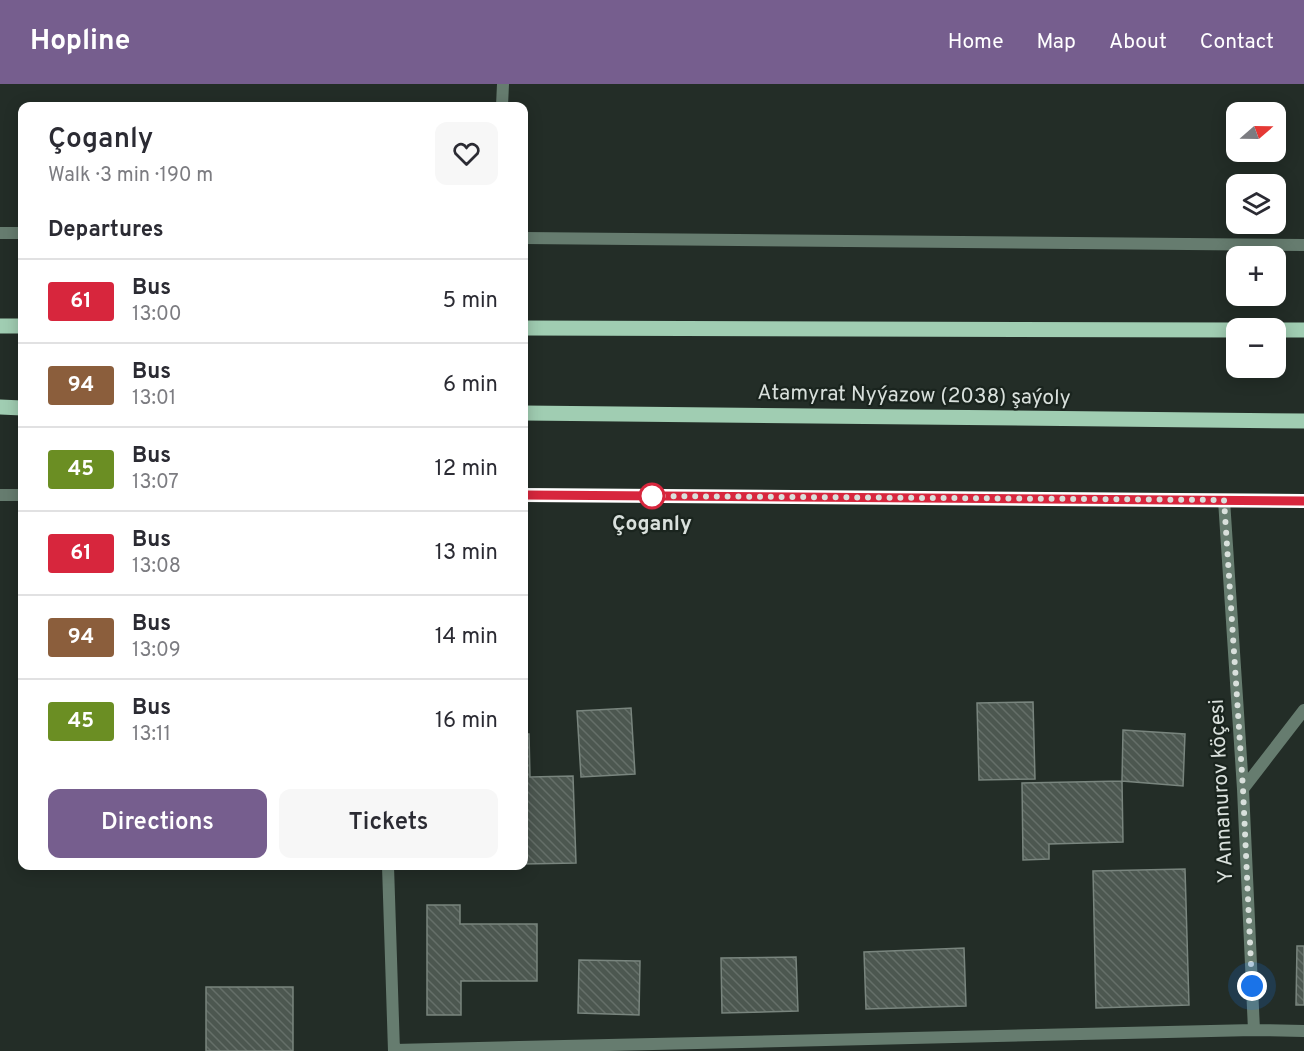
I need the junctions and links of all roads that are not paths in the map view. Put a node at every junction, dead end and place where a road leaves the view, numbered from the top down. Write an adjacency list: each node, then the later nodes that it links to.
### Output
1 (502, 84): 2 (street)
2 (502, 102)
3 (0, 233): 4 (street)
4 (18, 233)
5 (528, 238): 6 (street)
6 (1304, 245)
7 (0, 326): 8 (main road)
8 (18, 326)
9 (528, 328): 10 (main road)
10 (1226, 330)
11 (1286, 330): 12 (main road)
12 (1304, 330)
13 (0, 407): 14 (main road)
14 (18, 408)
15 (528, 413): 16 (main road, Atamyrat Nyýazow (2038) şaýoly)
16 (1304, 421)
17 (0, 495): 18 (street)
18 (18, 495)
19 (528, 495): 20 (street)
20 (1224, 500): 21 (street); 23 (street, Y Annanurov köçesi)
21 (1304, 501)
22 (1304, 710): 23 (street)
23 (1243, 789): 25 (street, Y Annanurov köçesi)
24 (388, 870): 27 (street)
25 (1254, 1030): 26 (street); 27 (street)
26 (1304, 1031)
27 (394, 1051)

